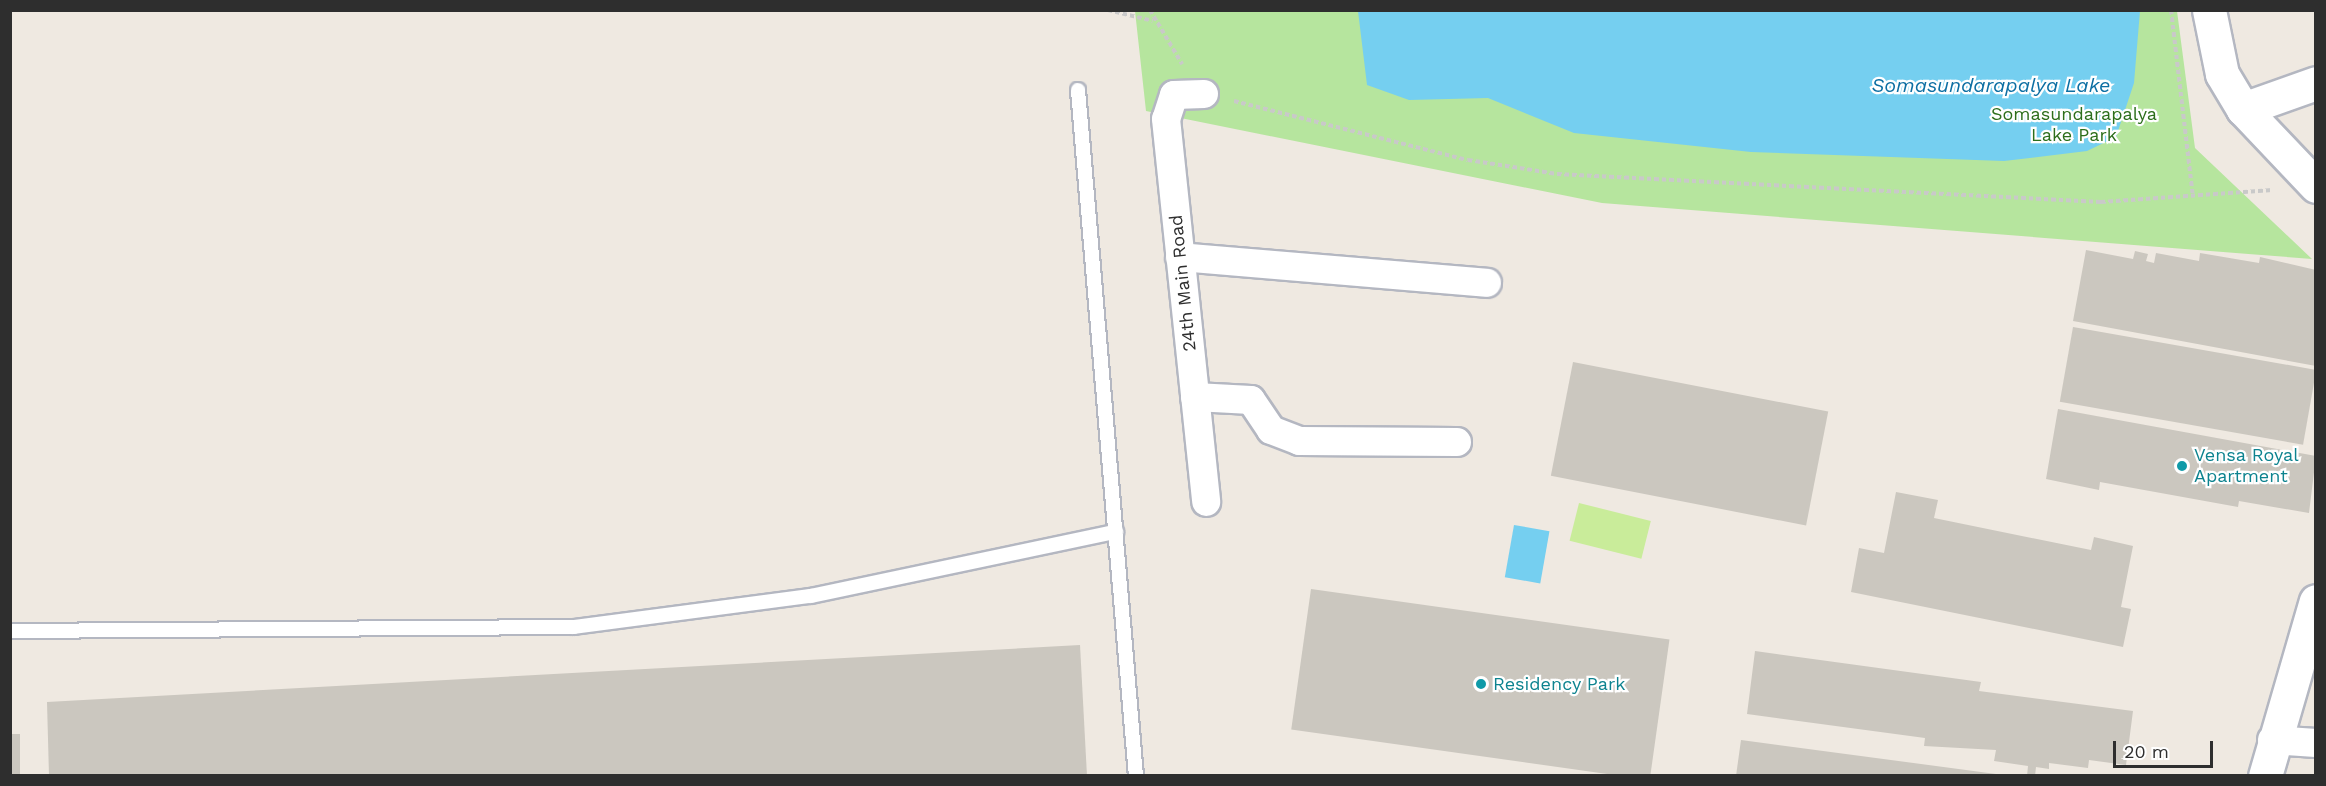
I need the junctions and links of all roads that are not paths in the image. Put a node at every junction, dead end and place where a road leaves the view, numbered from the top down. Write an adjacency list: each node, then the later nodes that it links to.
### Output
1 (2209, 10): 5 (street)
2 (2316, 83): 5 (street)
3 (1078, 90): 12 (lane)
4 (1204, 94): 7 (street, 24th Main Road)
5 (2243, 109): 6 (street)
6 (2316, 186)
7 (1180, 257): 8 (street); 9 (street, 24th Main Road)
8 (1486, 283)
9 (1195, 397): 10 (street); 11 (street, 24th Main Road)
10 (1457, 442)
11 (1206, 502)
12 (1116, 532): 14 (lane); 17 (lane)
13 (2314, 615): 15 (street)
14 (10, 631)
15 (2271, 740): 16 (street); 18 (street)
16 (2316, 743)
17 (1136, 776)
18 (2265, 776)

